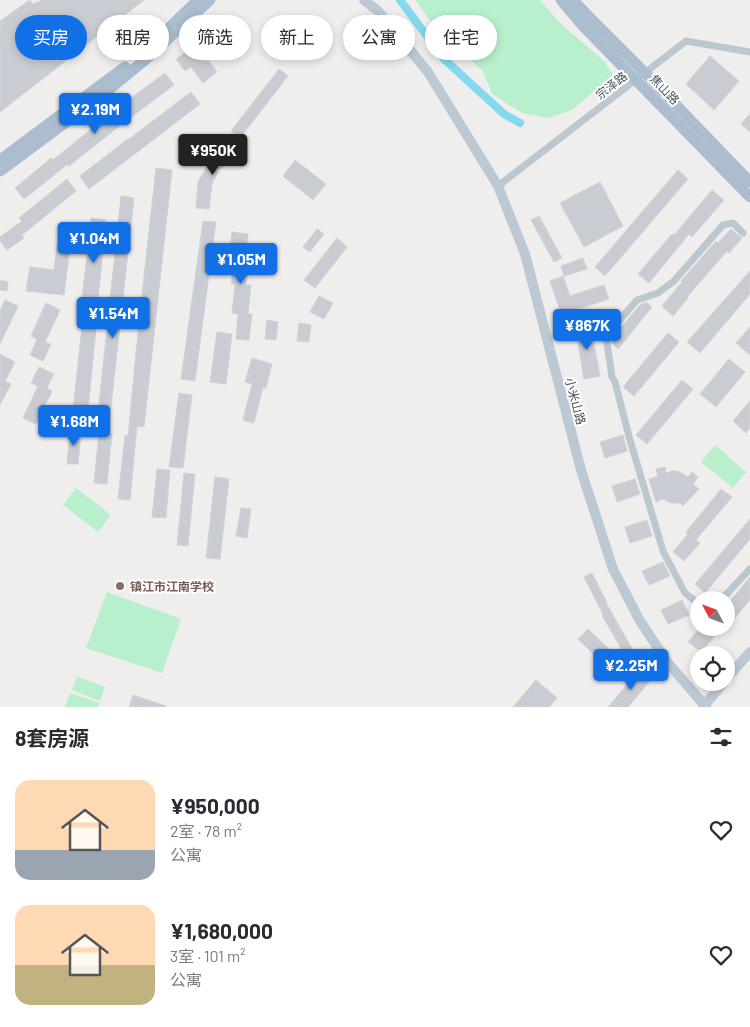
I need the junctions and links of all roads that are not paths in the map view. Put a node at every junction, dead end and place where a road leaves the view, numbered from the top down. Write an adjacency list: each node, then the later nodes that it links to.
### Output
1 (198, 0): 8 (main road)
2 (210, 0): 11 (main road)
3 (364, 0): 13 (street, 小米山路)
4 (561, 0): 7 (main road, 焦山路)
5 (574, 0): 7 (main road, 焦山路)
6 (750, 52): 7 (street, 宗泽路)
7 (641, 76): 12 (main road, 焦山路); 13 (street, 宗泽路); 14 (main road, 焦山路)
8 (12, 151): 9 (street); 10 (main road)
9 (0, 155)
10 (0, 160)
11 (0, 171)
12 (750, 182)
13 (498, 186): 22 (street, 小米山路)
14 (750, 197)
15 (743, 232): 18 (street)
16 (750, 569): 17 (street)
17 (729, 591)
18 (690, 597)
19 (750, 652): 20 (street)
20 (735, 669)
21 (716, 691): 22 (street)
22 (704, 706)

